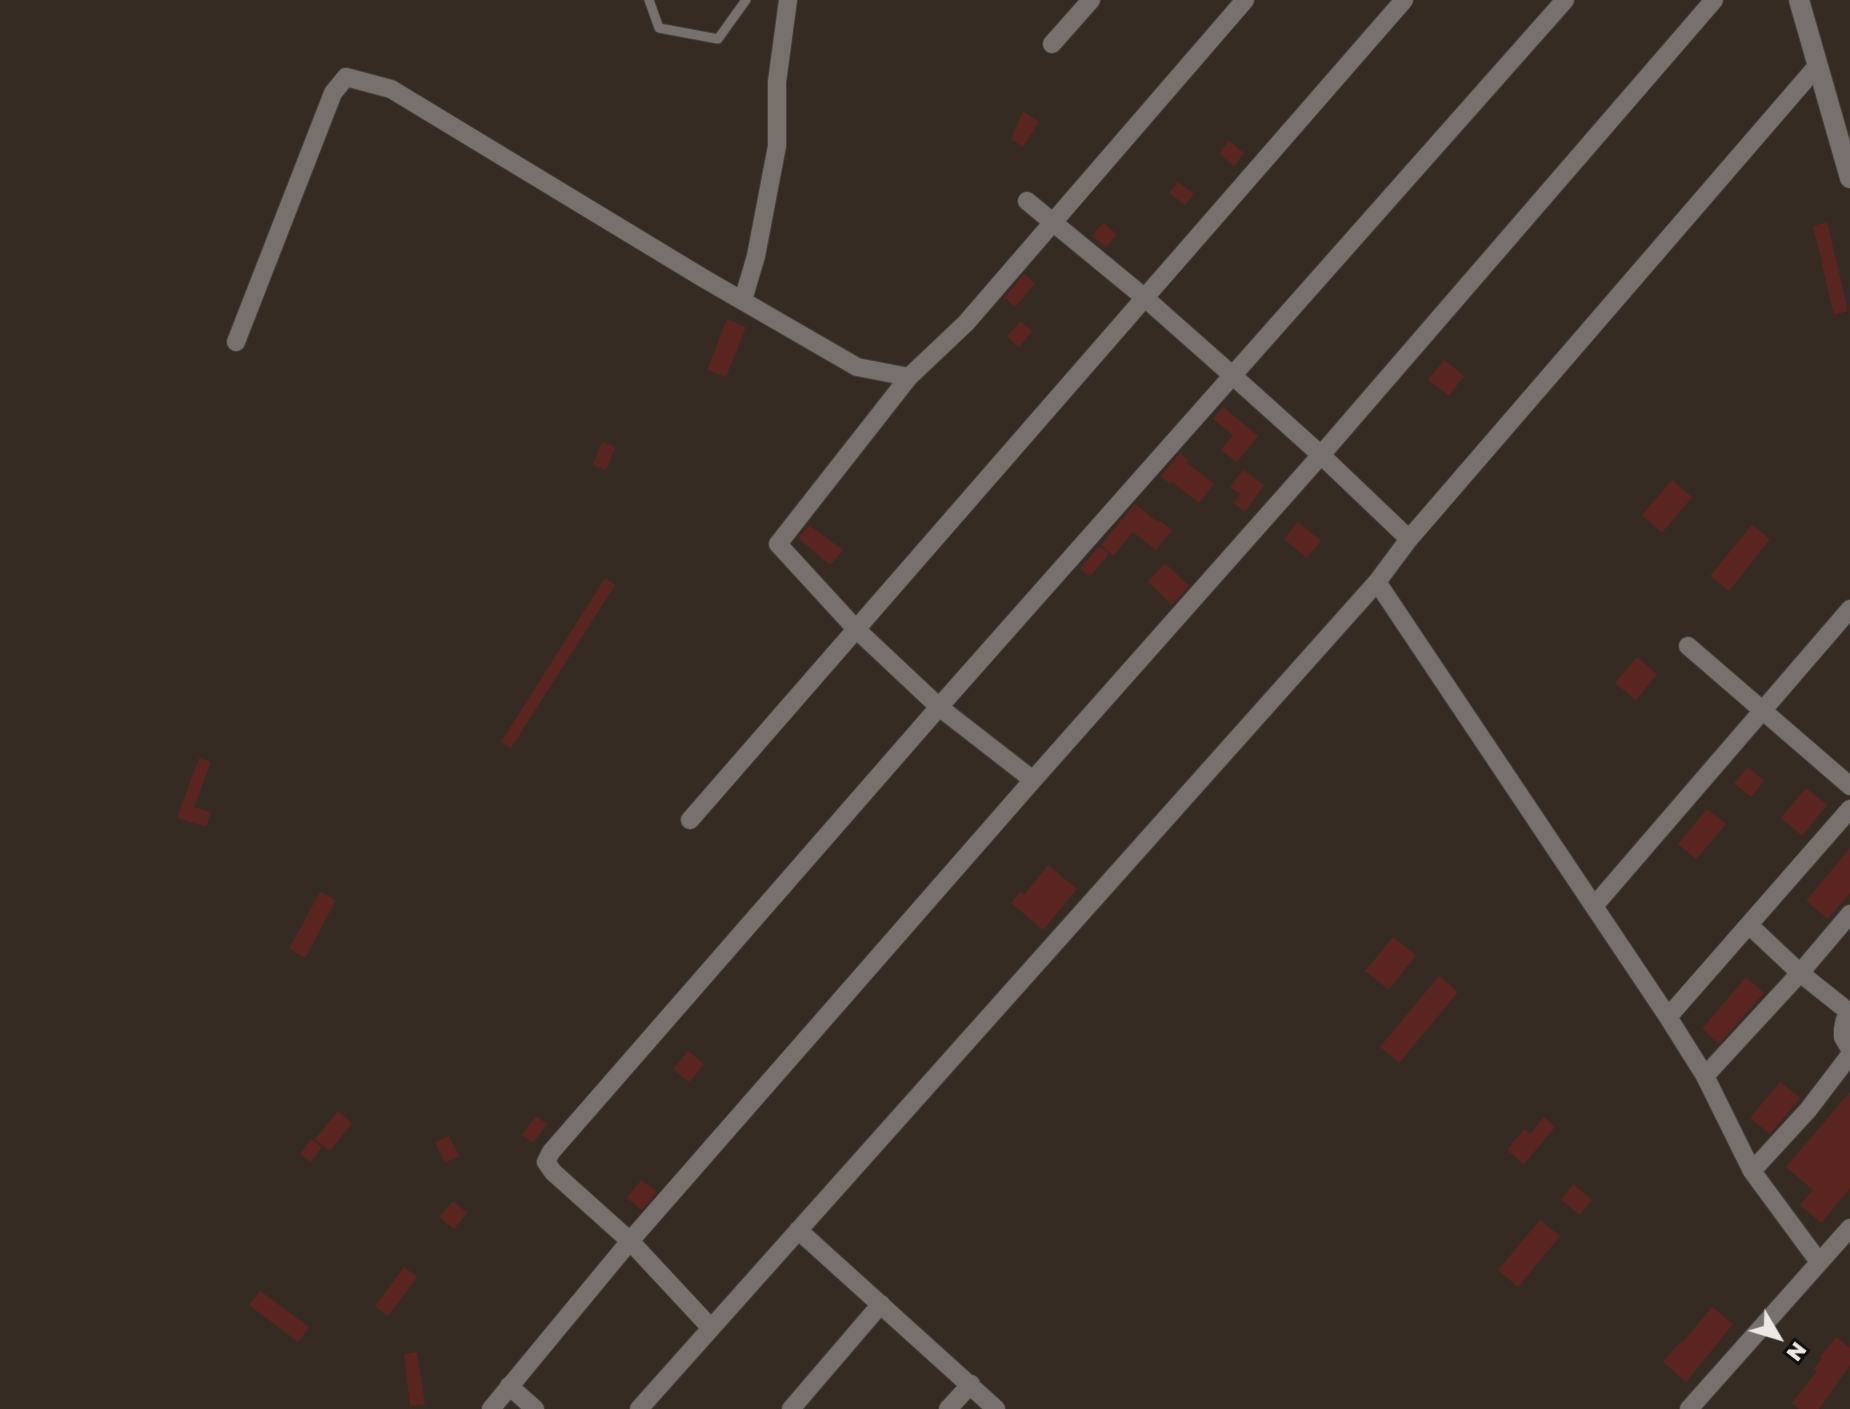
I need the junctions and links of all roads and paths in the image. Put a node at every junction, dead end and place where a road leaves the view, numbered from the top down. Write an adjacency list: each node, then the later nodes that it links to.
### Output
1 (649, 0): 2 (lane)
2 (746, 0)
3 (788, 0): 16 (street)
4 (1091, 0): 10 (street)
5 (1245, 0): 14 (street)
6 (1404, 0): 15 (street)
7 (1565, 0): 18 (street)
8 (1714, 0): 20 (street)
9 (1799, 0): 11 (street)
10 (1052, 44)
11 (1818, 65): 12 (street); 21 (street)
12 (1850, 178)
13 (1027, 201): 14 (street)
14 (1055, 222): 15 (street); 19 (street)
15 (1145, 298): 18 (street); 24 (street)
16 (743, 300): 17 (street); 19 (street)
17 (236, 342)
18 (1232, 375): 20 (street); 26 (street)
19 (909, 377): 24 (street)
20 (1321, 455): 21 (street); 28 (street)
21 (1409, 539): 22 (street)
22 (1377, 582): 32 (street); 42 (street)
23 (1850, 609): 27 (street)
24 (856, 629): 26 (street); 31 (street)
25 (1688, 646): 27 (street)
26 (939, 707): 28 (street); 43 (street)
27 (1763, 711): 29 (street); 32 (street)
28 (1033, 780): 43 (street)
29 (1850, 786)
30 (1850, 809): 34 (street)
31 (690, 820)
32 (1595, 905): 37 (street)
33 (1850, 914): 35 (street)
34 (1749, 925): 35 (street); 37 (street)
35 (1800, 973): 36 (street); 39 (street)
36 (1849, 1012): 38 (street)
37 (1668, 1017): 39 (street)
38 (1850, 1052): 40 (street)
39 (1705, 1076): 40 (street)
40 (1752, 1171): 44 (street)
41 (1850, 1228): 44 (street)
42 (798, 1230): 45 (street); 46 (street)
43 (630, 1241): 46 (street); 48 (street)
44 (1819, 1262): 55 (street)
45 (881, 1304): 47 (street); 52 (street)
46 (711, 1328): 51 (street)
47 (971, 1384): 53 (street); 54 (street)
48 (509, 1386): 49 (street); 50 (street)
49 (491, 1409)
50 (535, 1409)
51 (639, 1409)
52 (791, 1409)
53 (948, 1409)
54 (996, 1409)
55 (1689, 1409)

